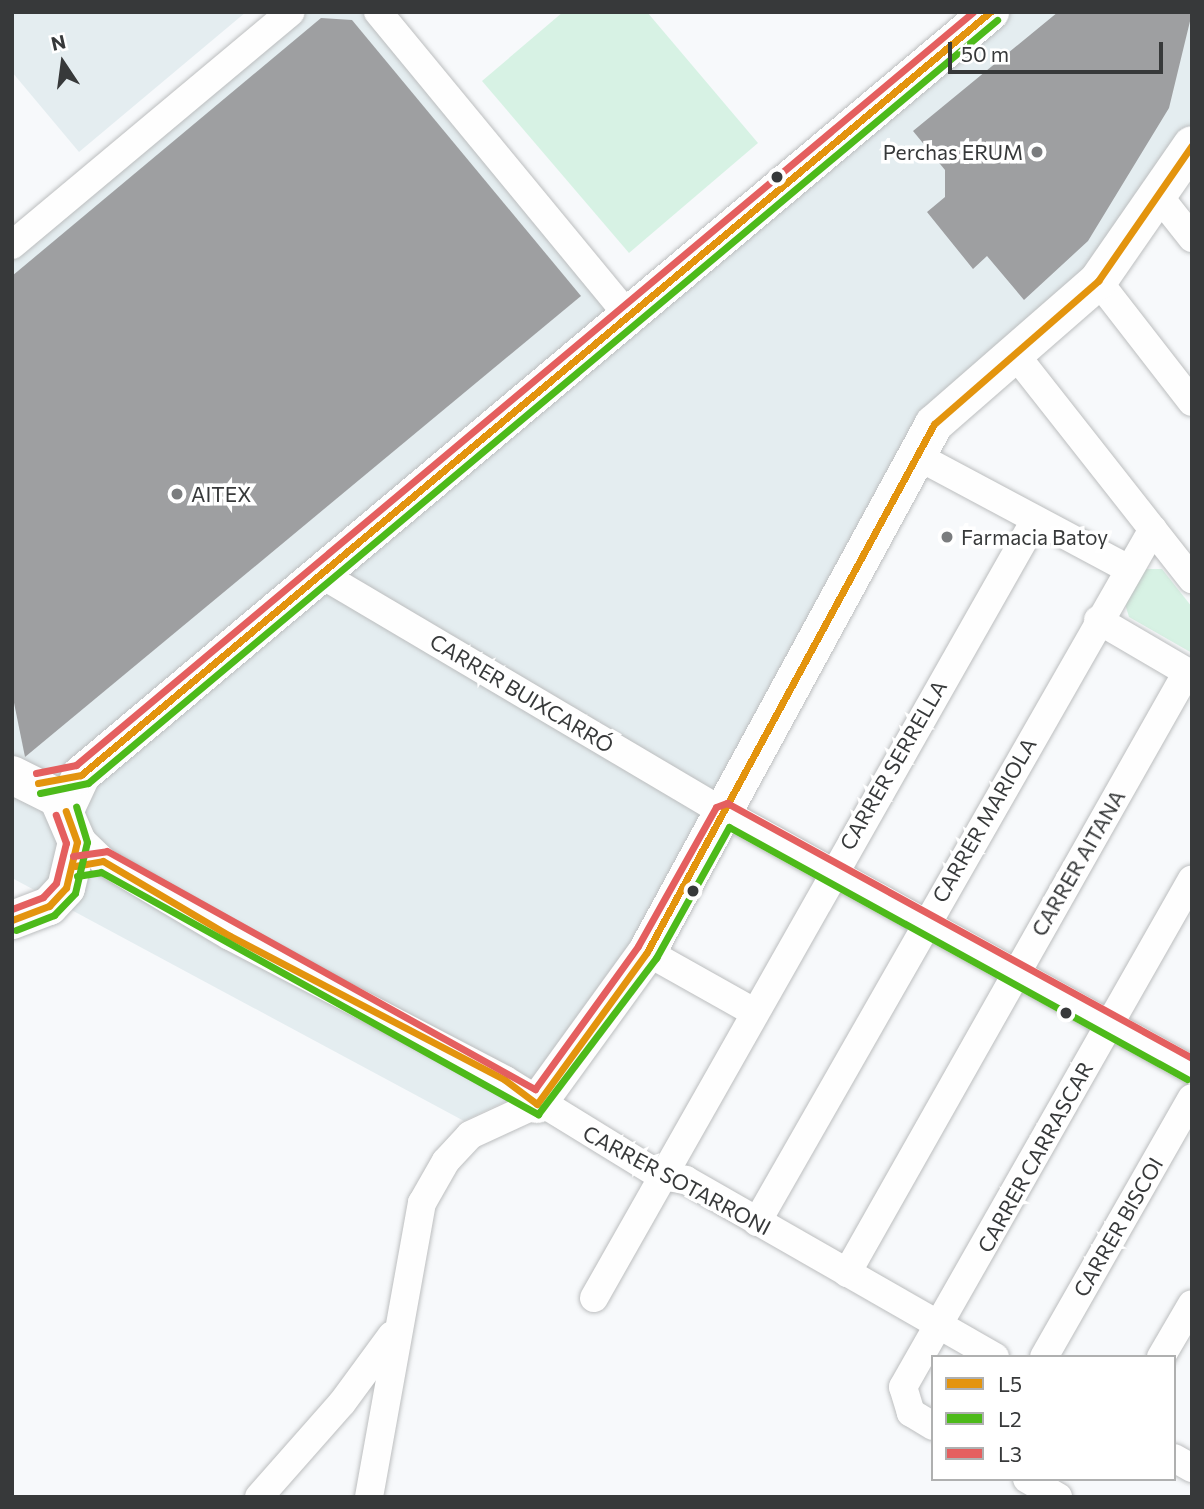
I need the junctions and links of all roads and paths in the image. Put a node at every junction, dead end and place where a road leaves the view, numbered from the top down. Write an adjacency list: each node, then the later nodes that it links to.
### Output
1 (291, 12): 7 (street)
2 (378, 12): 9 (street)
3 (990, 12): 9 (main road)
4 (1192, 145): 5 (main road)
5 (1158, 195): 6 (street); 8 (main road)
6 (1192, 238)
7 (12, 245)
8 (1098, 281): 10 (main road); 11 (street)
9 (628, 315): 16 (main road)
10 (1014, 353): 12 (main road); 14 (street)
11 (1192, 402)
12 (917, 456): 13 (street); 22 (main road)
13 (1035, 520): 15 (street); 24 (street, CARRER SERRELLA)
14 (1153, 529): 15 (street, CARRER MARIOLA); 17 (street)
15 (1127, 568): 18 (street, CARRER MARIOLA)
16 (319, 573): 20 (main road); 22 (street, CARRER BUIXCARRÓ)
17 (1192, 579)
18 (1098, 620): 19 (street); 27 (street, CARRER MARIOLA)
19 (1189, 674): 29 (street, CARRER AITANA)
20 (81, 775): 21 (main road); 23 (main road)
21 (25, 779): 23 (main road)
22 (725, 813): 24 (street, CARRER BUIXCARRÓ); 28 (main road)
23 (80, 843): 26 (main road); 34 (street, CARRER SOTARRONI)
24 (832, 871): 27 (street, CARRER BUIXCARRÓ); 30 (street, CARRER SERRELLA)
25 (1192, 879): 31 (street, CARRER CARRASCAR)
26 (12, 920)
27 (927, 920): 29 (street, CARRER BUIXCARRÓ); 36 (street, CARRER MARIOLA)
28 (647, 953): 30 (street); 34 (main road)
29 (1017, 971): 31 (street, CARRER BUIXCARRÓ); 37 (street, CARRER AITANA)
30 (754, 1012): 35 (street, CARRER SERRELLA)
31 (1110, 1024): 32 (street, CARRER BUIXCARRÓ); 41 (street, CARRER CARRASCAR)
32 (1192, 1070)
33 (1192, 1098): 43 (street, CARRER BISCOI)
34 (537, 1104): 35 (street, CARRER SOTARRONI); 40 (street)
35 (661, 1176): 36 (street, CARRER SOTARRONI); 38 (street, CARRER SERRELLA)
36 (757, 1222): 37 (street, CARRER SOTARRONI)
37 (847, 1273): 41 (street, CARRER SOTARRONI)
38 (594, 1298)
39 (1192, 1304): 44 (street)
40 (397, 1326): 49 (street); 50 (street)
41 (941, 1326): 42 (street, CARRER SOTARRONI); 45 (street, CARRER CARRASCAR)
42 (992, 1355)
43 (1045, 1355)
44 (1162, 1355)
45 (931, 1425)
46 (1176, 1459): 47 (street)
47 (1192, 1468)
48 (1030, 1481): 51 (street)
49 (259, 1497)
50 (369, 1497)
51 (1058, 1497)

